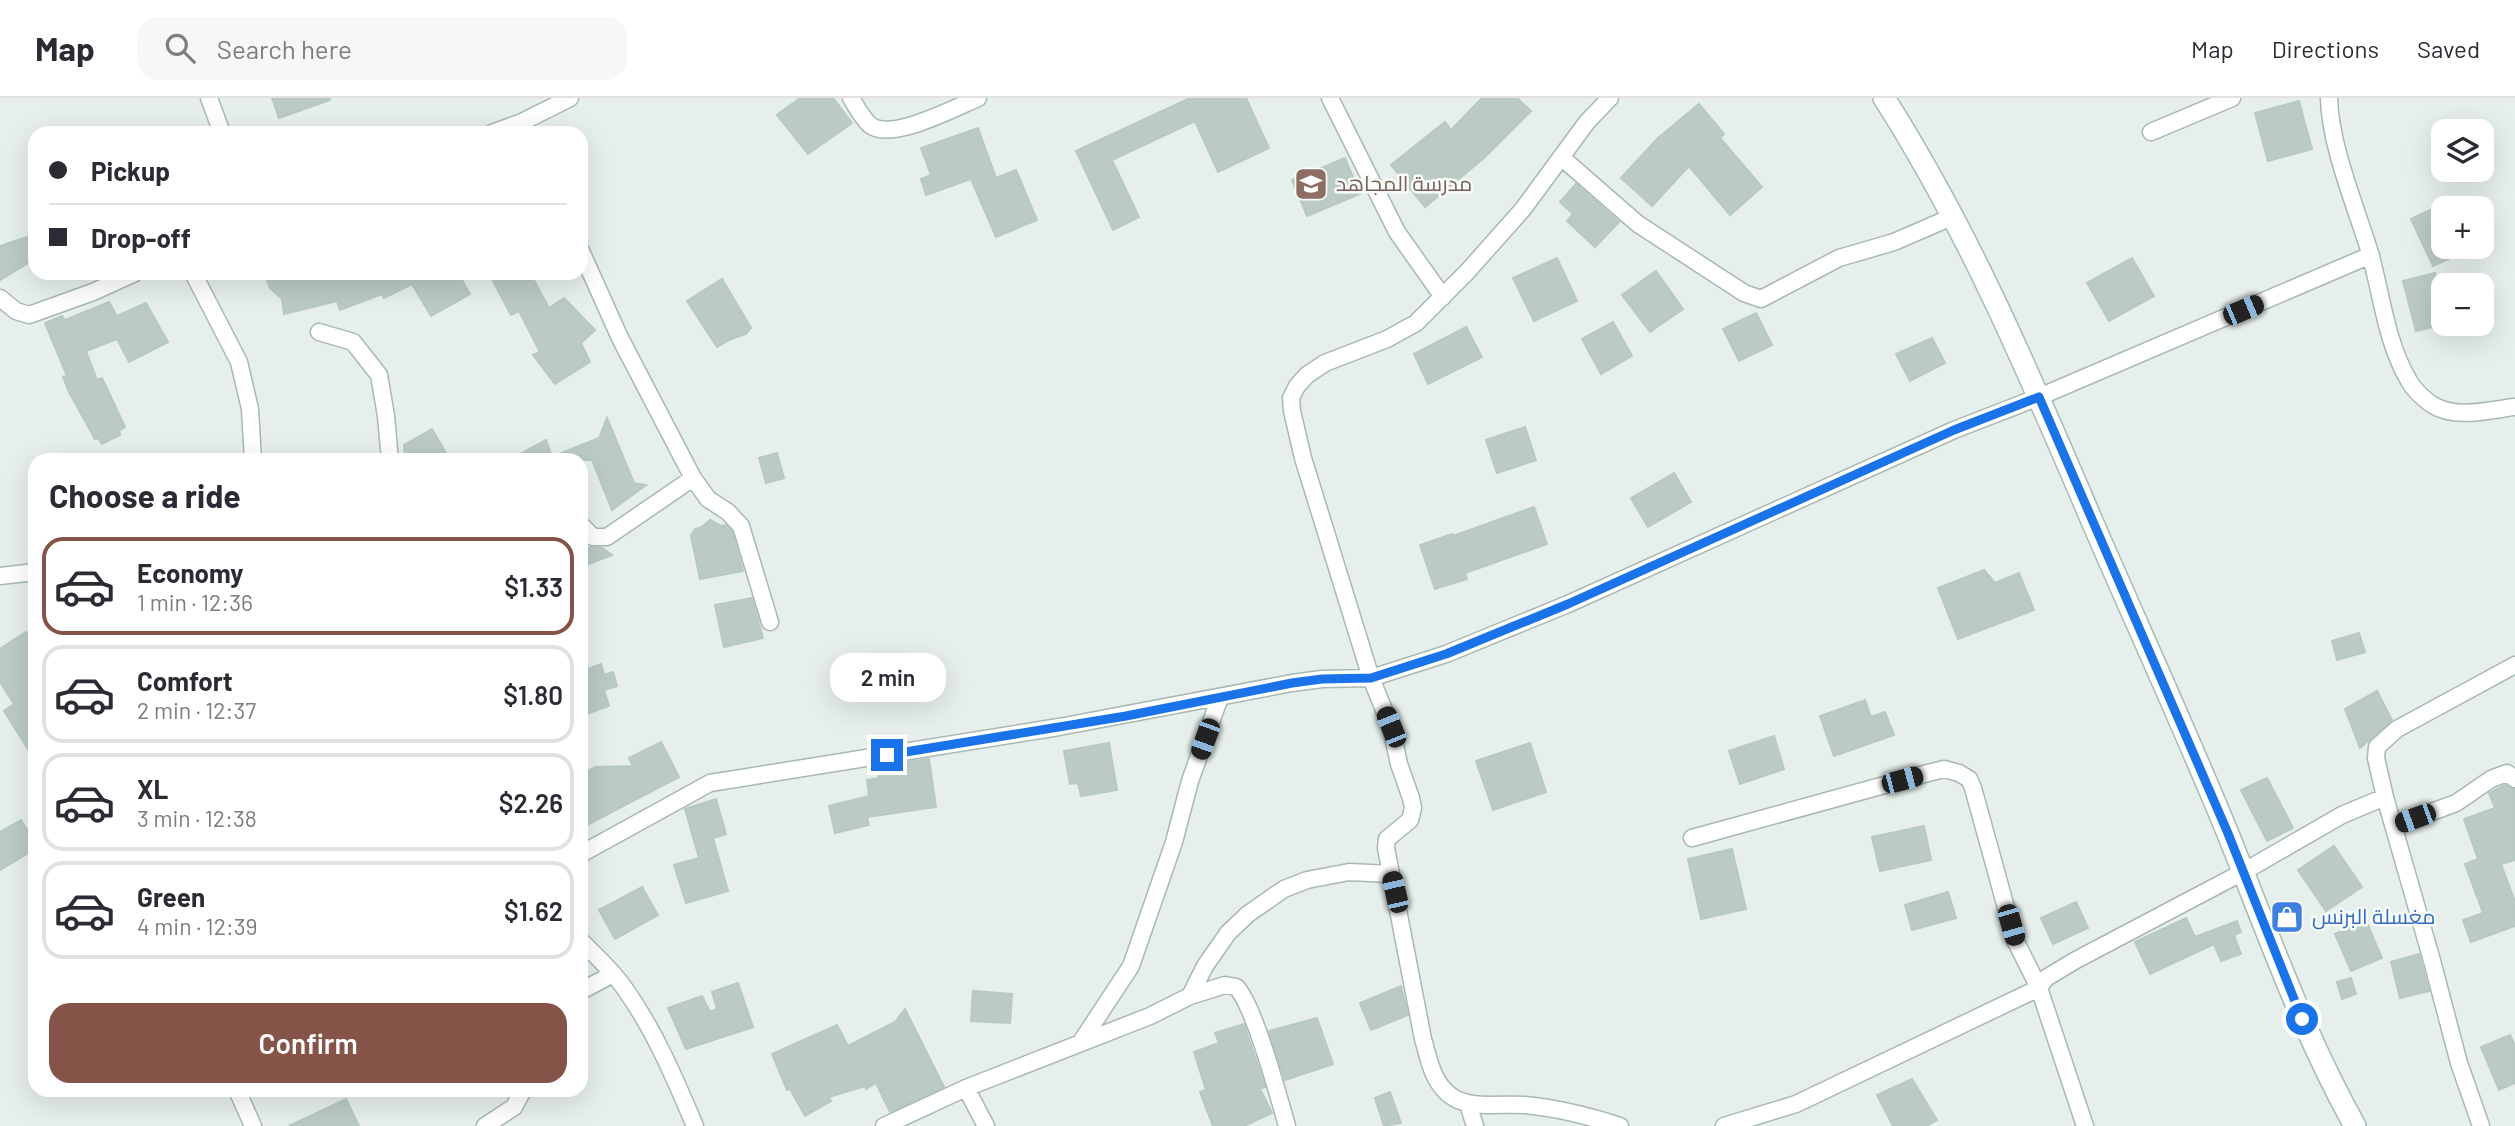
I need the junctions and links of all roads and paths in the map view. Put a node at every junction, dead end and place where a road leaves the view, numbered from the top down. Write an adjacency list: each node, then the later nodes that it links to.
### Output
1 (209, 98): 10 (street)
2 (570, 98): 11 (street)
3 (850, 98): 4 (street)
4 (978, 98)
5 (1330, 98): 19 (street)
6 (1610, 98): 13 (street)
7 (1884, 98): 14 (main road)
8 (2232, 98): 12 (street)
9 (2329, 98): 15 (street)
10 (219, 126)
11 (527, 126)
12 (2151, 132)
13 (1561, 157): 14 (street); 19 (street)
14 (1954, 216): 22 (main road)
15 (2371, 255): 22 (street); 23 (street)
16 (588, 267): 26 (street)
17 (120, 280): 20 (street)
18 (197, 280): 24 (street)
19 (1443, 297): 32 (street)
20 (0, 298)
21 (319, 332): 25 (street)
22 (2039, 397): 32 (street); 39 (main road)
23 (2515, 407)
24 (253, 453)
25 (390, 453)
26 (693, 478): 27 (street); 30 (street)
27 (588, 532)
28 (28, 573): 29 (street)
29 (0, 576)
30 (770, 622)
31 (2515, 665): 35 (street)
32 (1371, 678): 33 (street); 40 (street)
33 (1220, 697): 38 (street); 46 (street)
34 (2515, 779): 36 (street)
35 (2385, 797): 36 (street); 39 (street)
36 (2395, 826): 62 (street)
37 (1692, 838): 44 (street)
38 (588, 850)
39 (2243, 872): 44 (street); 51 (main road)
40 (1391, 874): 45 (street); 50 (street)
41 (588, 948): 42 (street)
42 (613, 974): 43 (street); 54 (street)
43 (588, 987)
44 (2039, 988): 60 (street); 61 (street)
45 (1190, 996): 46 (street); 57 (street)
46 (1081, 1042): 47 (street)
47 (966, 1088): 55 (street); 56 (street)
48 (240, 1097): 52 (street)
49 (519, 1097): 53 (street)
50 (1468, 1104): 58 (street); 59 (street)
51 (2352, 1125)
52 (253, 1126)
53 (485, 1126)
54 (695, 1126)
55 (884, 1126)
56 (986, 1126)
57 (1287, 1126)
58 (1475, 1126)
59 (1620, 1126)
60 (1724, 1126)
61 (2085, 1126)
62 (2481, 1126)

